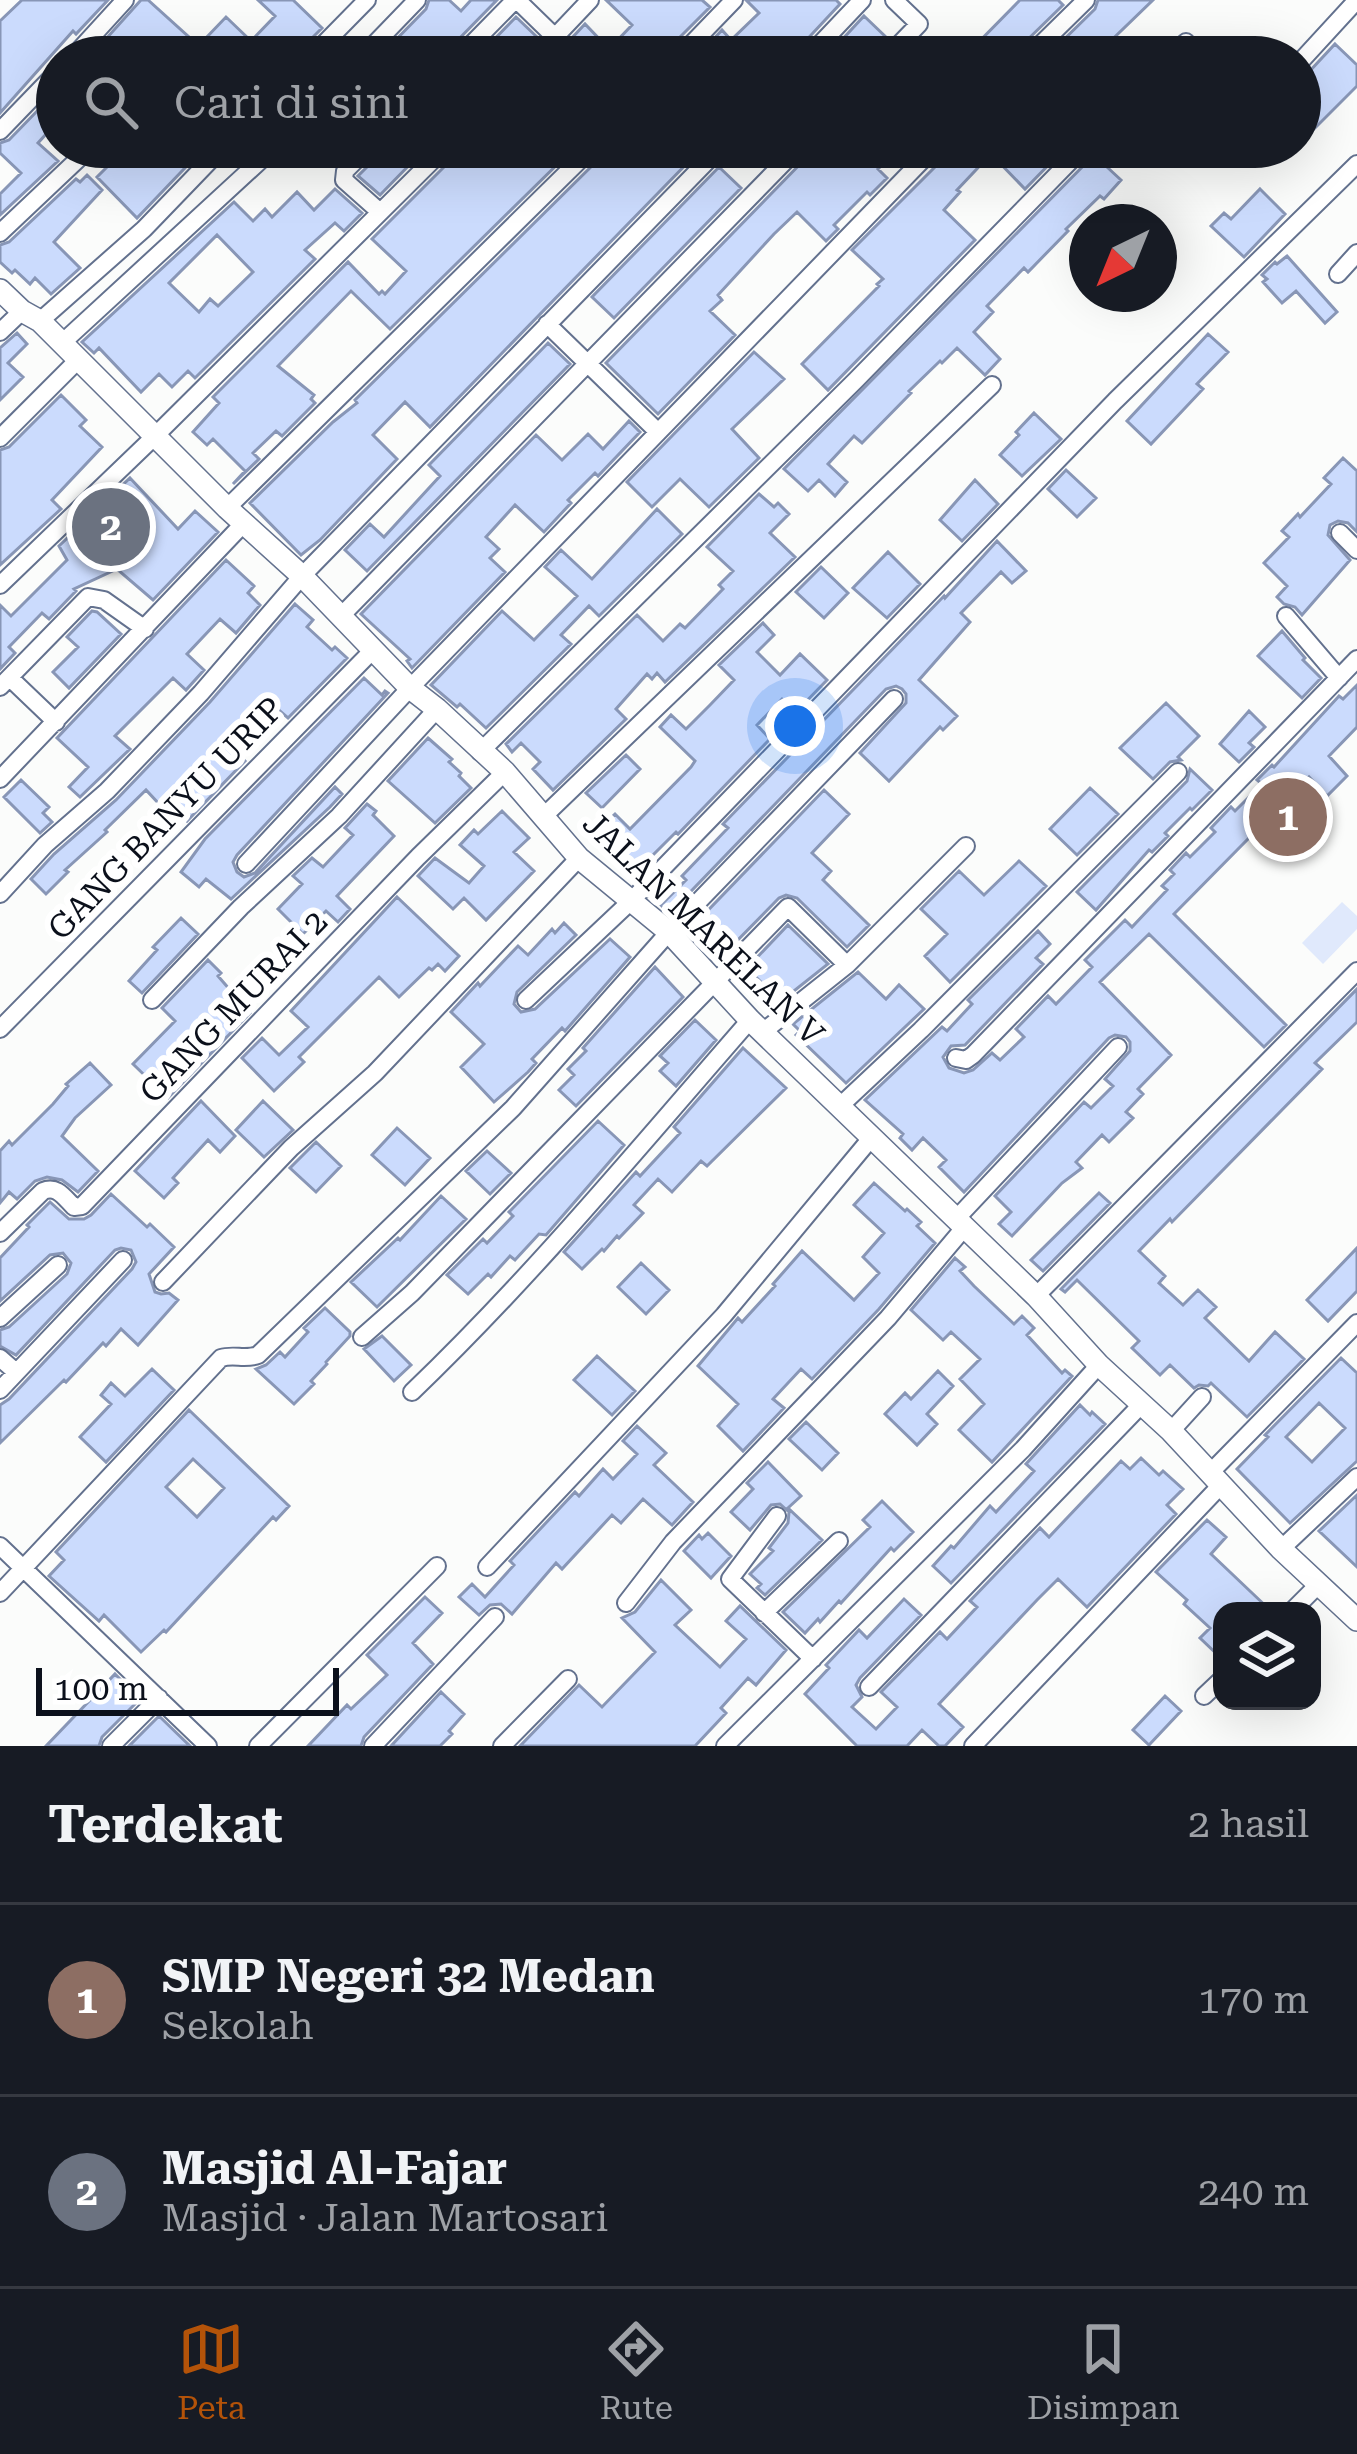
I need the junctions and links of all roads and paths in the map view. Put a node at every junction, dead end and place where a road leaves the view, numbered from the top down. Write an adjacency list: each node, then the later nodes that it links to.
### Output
1 (125, 0): 11 (street)
2 (367, 0): 12 (street)
3 (417, 0): 13 (street)
4 (516, 0): 14 (street); 15 (street)
5 (590, 0): 16 (street)
6 (734, 0): 17 (street)
7 (862, 0): 18 (street)
8 (894, 0): 19 (street)
9 (1086, 0): 20 (street)
10 (1357, 0): 21 (street)
11 (92, 36)
12 (332, 36)
13 (382, 36)
14 (480, 36)
15 (554, 36)
16 (558, 36)
17 (699, 36)
18 (828, 36)
19 (907, 36)
20 (1049, 36)
21 (1321, 39)
22 (36, 99): 23 (street)
23 (0, 131)
24 (1357, 164): 75 (street)
25 (70, 168): 36 (street)
26 (203, 168): 40 (street)
27 (252, 168): 43 (street)
28 (348, 168): 35 (street)
29 (425, 168): 35 (street)
30 (573, 168): 50 (street)
31 (700, 168): 41 (street)
32 (778, 168): 45 (street)
33 (915, 168): 47 (street)
34 (1063, 168): 66 (street)
35 (380, 212): 48 (street)
36 (0, 233)
37 (1357, 253): 38 (street)
38 (1338, 274)
39 (0, 290): 40 (street, JALAN MARELAN V)
40 (31, 316): 42 (street); 43 (street, JALAN MARELAN V)
41 (547, 325): 45 (street); 53 (street)
42 (0, 332)
43 (62, 343): 44 (street, JALAN MARELAN V)
44 (79, 359): 48 (street, JALAN MARELAN V); 49 (street)
45 (586, 365): 47 (street); 55 (street)
46 (992, 386): 70 (street)
47 (658, 431): 62 (street)
48 (155, 436): 50 (street, JALAN MARELAN V); 54 (street)
49 (0, 438)
50 (235, 516): 53 (street, JALAN MARELAN V); 57 (street)
51 (1340, 533): 52 (street)
52 (1357, 550)
53 (302, 576): 55 (street, JALAN MARELAN V); 74 (street)
54 (0, 585)
55 (341, 616): 58 (street, JALAN MARELAN V)
56 (1286, 616): 60 (street)
57 (145, 628): 61 (street); 65 (street)
58 (373, 650): 62 (street, JALAN MARELAN V); 83 (street, GANG BANYU URIP)
59 (1357, 659): 60 (street)
60 (1339, 678): 85 (street)
61 (5, 683): 65 (street)
62 (410, 688): 64 (street, JALAN MARELAN V); 73 (street)
63 (894, 699): 76 (street)
64 (437, 709): 66 (street, JALAN MARELAN V); 80 (street)
65 (56, 722): 69 (street)
66 (480, 752): 67 (street, JALAN MARELAN V)
67 (505, 772): 70 (street, JALAN MARELAN V); 89 (street, GANG MURAI 2)
68 (1178, 772): 86 (street)
69 (0, 779)
70 (544, 816): 72 (street, JALAN MARELAN V)
71 (966, 846): 77 (street)
72 (579, 858): 75 (street, JALAN MARELAN V); 92 (street)
73 (246, 864)
74 (0, 894)
75 (631, 901): 76 (street, JALAN MARELAN V); 81 (street)
76 (669, 932): 79 (street, JALAN MARELAN V); 113 (street)
77 (848, 965): 79 (street); 82 (street)
78 (1357, 971): 93 (street)
79 (715, 980): 82 (street, JALAN MARELAN V); 96 (street)
80 (152, 1000)
81 (526, 1000)
82 (757, 1025): 86 (street, JALAN MARELAN V); 101 (street)
83 (0, 1029)
84 (1118, 1047): 88 (street)
85 (956, 1058)
86 (840, 1106): 87 (street, JALAN MARELAN V)
87 (872, 1137): 88 (street, JALAN MARELAN V); 112 (street)
88 (960, 1224): 93 (street, JALAN MARELAN V); 117 (street)
89 (0, 1233)
90 (122, 1260): 99 (street)
91 (58, 1265): 94 (street)
92 (163, 1282)
93 (1036, 1296): 98 (street, JALAN MARELAN V)
94 (0, 1318)
95 (1357, 1323): 106 (street)
96 (362, 1337)
97 (0, 1358): 99 (street)
98 (1099, 1365): 103 (street, JALAN MARELAN V); 121 (street)
99 (16, 1372): 100 (street)
100 (0, 1390)
101 (412, 1392)
102 (1202, 1397): 104 (street)
103 (1141, 1406): 104 (street, JALAN MARELAN V); 123 (street)
104 (1171, 1431): 106 (street, JALAN MARELAN V)
105 (1357, 1477): 110 (street)
106 (1216, 1478): 110 (street, JALAN MARELAN V); 133 (street)
107 (777, 1516): 118 (street)
108 (839, 1541): 118 (street)
109 (0, 1546): 113 (street)
110 (1282, 1549): 114 (street, JALAN MARELAN V)
111 (437, 1566): 129 (street)
112 (487, 1567)
113 (22, 1568): 115 (street); 126 (street)
114 (1319, 1584): 116 (street); 120 (street, JALAN MARELAN V)
115 (0, 1593)
116 (1301, 1602)
117 (626, 1604)
118 (764, 1613): 121 (street)
119 (495, 1617): 130 (street)
120 (1357, 1620)
121 (813, 1659): 132 (street)
122 (568, 1678): 131 (street)
123 (869, 1687)
124 (1213, 1688): 125 (street)
125 (1204, 1696)
126 (159, 1698): 127 (street); 128 (street)
127 (111, 1746)
128 (208, 1746)
129 (258, 1746)
130 (373, 1746)
131 (502, 1746)
132 (725, 1746)
133 (973, 1746)

